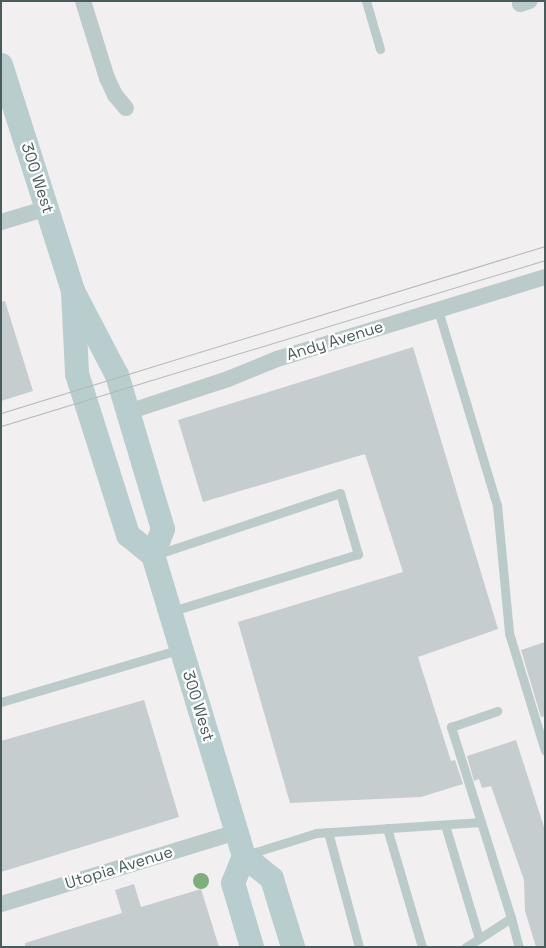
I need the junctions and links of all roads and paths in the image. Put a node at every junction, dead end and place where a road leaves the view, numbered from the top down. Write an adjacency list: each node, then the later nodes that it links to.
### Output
1 (83, 1): 5 (street)
2 (366, 1): 3 (lane)
3 (380, 48)
4 (1, 65): 6 (main road, 300 West)
5 (126, 108)
6 (47, 208): 7 (street); 9 (main road, 300 West)
7 (1, 222)
8 (545, 277): 10 (street, Andy Avenue)
9 (73, 291): 11 (main road, 300 West); 12 (main road, 300 West)
10 (438, 310): 11 (street, Andy Avenue); 17 (lane)
11 (128, 412): 12 (main road, 300 West)
12 (153, 556): 13 (main road, 300 West); 13 (lane)
13 (170, 612): 14 (main road, 300 West)
14 (181, 649): 15 (lane); 21 (main road, 300 West)
15 (1, 702)
16 (497, 711): 18 (lane)
17 (545, 751)
18 (481, 822): 19 (lane); 25 (lane)
19 (445, 825): 20 (lane); 26 (lane)
20 (387, 828): 22 (lane); 30 (lane)
21 (237, 832): 23 (main road, 300 West); 24 (street, Utopia Avenue)
22 (328, 832): 23 (lane); 29 (lane)
23 (244, 856): 27 (main road); 28 (main road)
24 (1, 904)
25 (511, 918): 26 (lane); 32 (lane)
26 (479, 938): 31 (lane)
27 (252, 947)
28 (292, 947)
29 (358, 947)
30 (422, 947)
31 (466, 947)
32 (519, 947)

